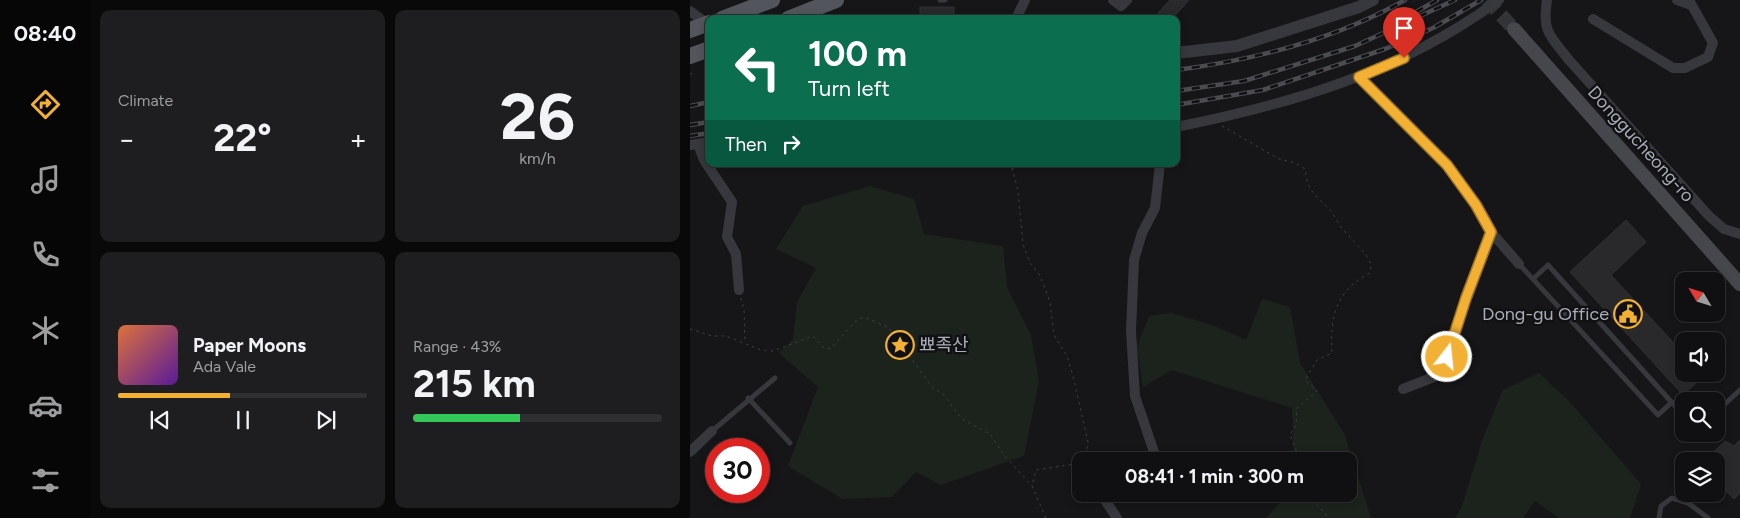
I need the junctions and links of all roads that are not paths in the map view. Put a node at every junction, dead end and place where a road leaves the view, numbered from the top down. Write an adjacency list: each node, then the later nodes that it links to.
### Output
1 (772, 0): 13 (main road)
2 (836, 0): 16 (main road)
3 (940, 0): 4 (lane)
4 (945, 0)
5 (1025, 0): 17 (street)
6 (1113, 0): 7 (street)
7 (1126, 0)
8 (1373, 0): 24 (street)
9 (1499, 0): 26 (street)
10 (1677, 0): 12 (street)
11 (1547, 1): 33 (street)
12 (1690, 3): 18 (street)
13 (746, 4): 15 (main road)
14 (690, 11): 19 (street)
15 (728, 15)
16 (798, 15)
17 (1018, 15)
18 (1593, 19)
19 (705, 21)
20 (705, 25): 22 (main road)
21 (1514, 29): 36 (main road, Donggucheong-ro)
22 (690, 30)
23 (705, 50): 25 (main road)
24 (1180, 53)
25 (690, 56)
26 (1359, 77): 27 (street); 32 (street)
27 (1180, 126)
28 (699, 144): 29 (street)
29 (705, 162)
30 (709, 167): 37 (street)
31 (1160, 167): 48 (street)
32 (1491, 232): 34 (street); 39 (street)
33 (1740, 234)
34 (1519, 264): 35 (lane)
35 (1533, 279): 42 (lane); 42 (lane)
36 (1740, 284)
37 (739, 290)
38 (774, 378): 41 (lane)
39 (1404, 389)
40 (1740, 390): 43 (lane)
41 (748, 398): 45 (lane); 46 (lane)
42 (1672, 402): 44 (lane)
43 (1725, 404)
44 (1675, 406)
45 (712, 431): 47 (street)
46 (790, 443)
47 (690, 452)
48 (1154, 452)
49 (1106, 502): 50 (street)
50 (1117, 518)
51 (1658, 518): 52 (lane)
52 (1708, 518)

